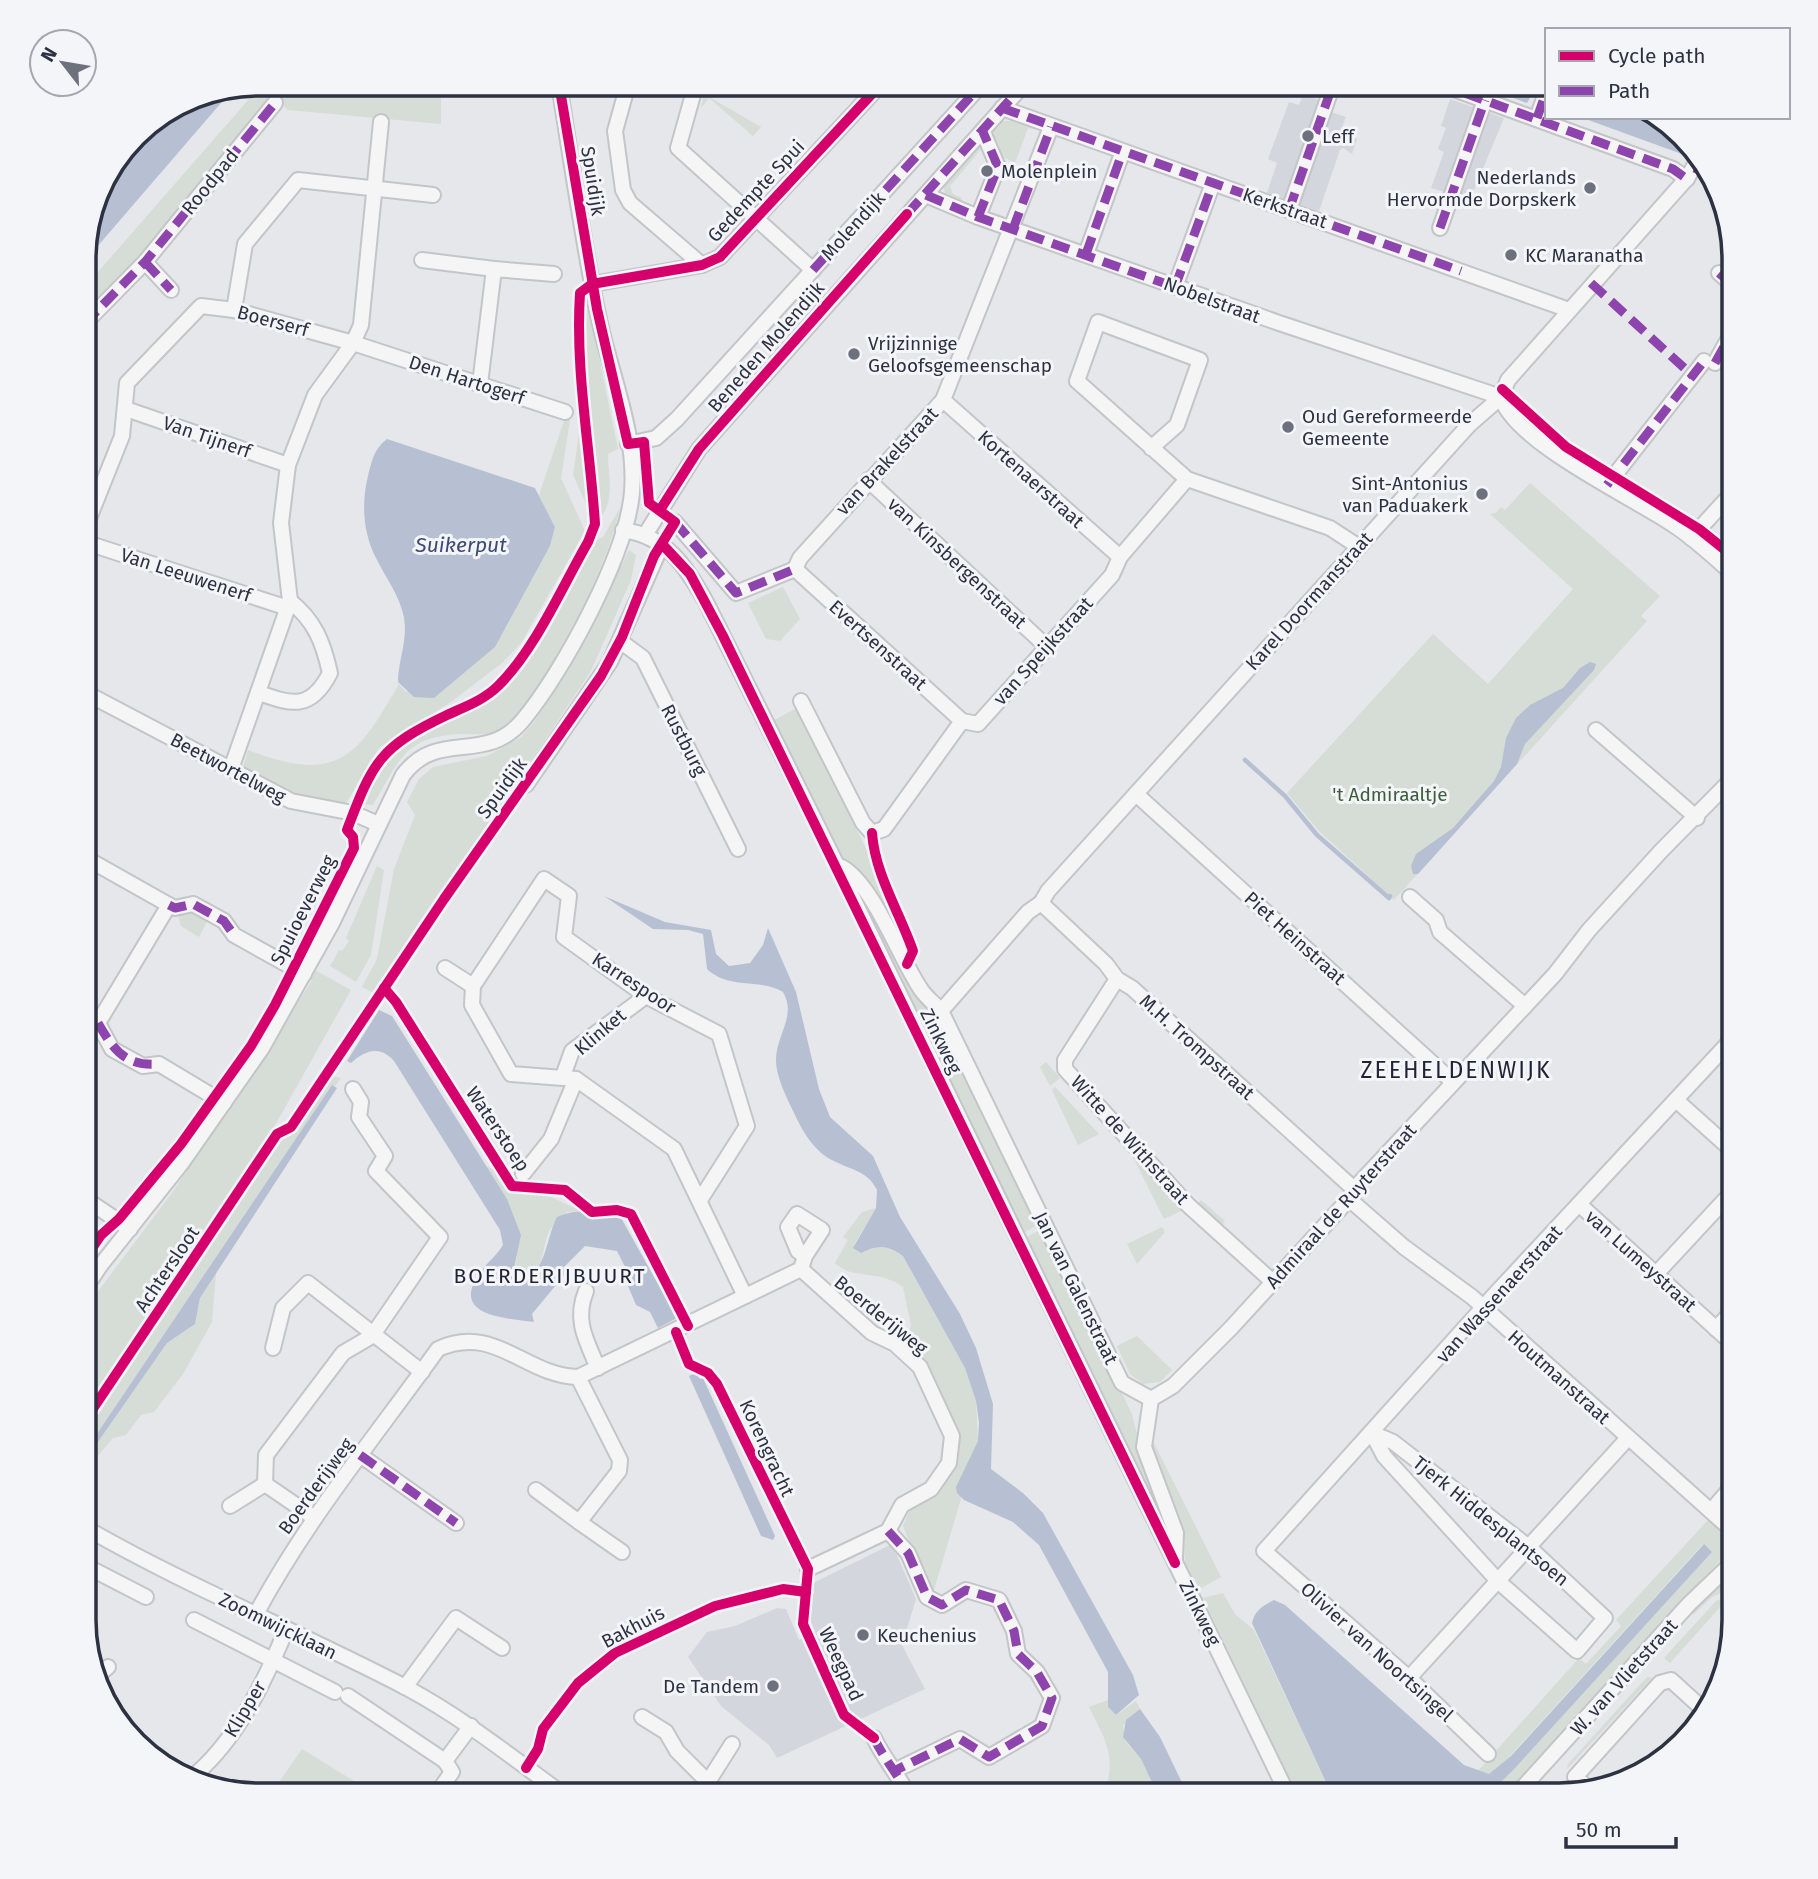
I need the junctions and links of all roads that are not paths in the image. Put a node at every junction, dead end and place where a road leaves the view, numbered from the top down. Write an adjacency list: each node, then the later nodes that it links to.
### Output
1 (561, 97): 38 (street, Spuidijk)
2 (624, 97): 32 (street)
3 (692, 97): 26 (street)
4 (868, 97): 26 (street, Gedempte Spui)
5 (974, 97): 34 (street, Molendijk)
6 (1012, 97): 12 (street, Beneden Molendijk)
7 (1328, 97): 24 (street)
8 (1477, 97): 10 (street)
9 (1544, 97): 13 (street)
10 (1485, 100): 13 (street); 27 (street)
11 (275, 103): 31 (street, Roodpad)
12 (1002, 108): 15 (street, Kerkstraat); 16 (street, Beneden Molendijk)
13 (1536, 118): 18 (street)
14 (381, 122): 21 (street)
15 (1051, 127): 20 (street, Kerkstraat); 28 (street, van Brakelstraat)
16 (983, 132): 23 (street, Beneden Molendijk); 25 (street)
17 (1121, 159): 29 (street)
18 (1693, 167)
19 (1693, 168): 42 (street, Karel Doormanstraat)
20 (1213, 183): 24 (street, Kerkstraat); 39 (street)
21 (376, 190): 22 (street); 41 (street); 44 (street)
22 (433, 195)
23 (926, 195): 25 (street, Nobelstraat); 61 (street, Beneden Molendijk)
24 (1289, 210): 42 (street, Kerkstraat)
25 (978, 217): 28 (street, Nobelstraat)
26 (755, 218): 32 (street, Gedempte Spui); 34 (street)
27 (1440, 228)
28 (1013, 229): 29 (street, Nobelstraat); 48 (street, van Brakelstraat)
29 (1086, 254): 39 (street, Nobelstraat)
30 (422, 260): 33 (street)
31 (145, 262): 40 (street); 43 (street, Roodpad)
32 (702, 265): 38 (street, Gedempte Spui)
33 (494, 269): 36 (street); 46 (street)
34 (813, 270): 51 (street, Molendijk)
35 (1719, 273): 37 (street)
36 (554, 274)
37 (1722, 276)
38 (592, 285): 51 (street, Spuidijk)
39 (1175, 287): 47 (street, Nobelstraat)
40 (171, 290)
41 (233, 310): 44 (street, Boerserf); 49 (street, Boerserf)
42 (1569, 310): 47 (street, Karel Doormanstraat)
43 (97, 311)
44 (352, 343): 46 (street, Den Hartogerf); 53 (street)
45 (1722, 347): 56 (street)
46 (480, 384): 50 (street, Den Hartogerf)
47 (1501, 397): 56 (street); 65 (street, Karel Doormanstraat)
48 (943, 400): 55 (street, van Brakelstraat); 66 (street, Kortenaerstraat)
49 (126, 409): 53 (street, Van Tijnerf); 57 (street)
50 (565, 412)
51 (628, 444): 60 (street, Spuidijk)
52 (1151, 448): 52 (street); 54 (street)
53 (288, 465): 69 (street)
54 (1187, 479): 65 (street); 66 (street, van Speijkstraat)
55 (868, 480): 68 (street, van Brakelstraat); 71 (street, van Kinsbergenstraat)
56 (1607, 485): 62 (street)
57 (97, 492)
58 (1722, 504): 62 (street)
59 (675, 522): 68 (street)
60 (623, 530): 61 (street); 82 (street, Spuioeverweg)
61 (645, 535): 63 (street)
62 (1691, 538): 67 (street)
63 (662, 544): 70 (street, Spuidijk); 85 (street, Zinkweg)
64 (97, 546): 69 (street, Van Leeuwenerf)
65 (1359, 547): 80 (street, Karel Doormanstraat)
66 (1120, 557): 71 (street, van Speijkstraat)
67 (1722, 565)
68 (795, 569): 75 (street, Evertsenstraat)
69 (289, 604): 72 (street); 72 (street)
70 (620, 640): 78 (street, Spuidijk); 83 (street, Rustburg)
71 (1047, 647): 75 (street, van Speijkstraat)
72 (259, 693): 77 (street)
73 (97, 699): 77 (street, Beetwortelweg)
74 (802, 701): 75 (street)
75 (962, 721)
76 (1596, 730): 81 (street)
77 (231, 769): 82 (street, Beetwortelweg)
78 (526, 785)
79 (1722, 790): 81 (street, Admiraal de Ruyterstraat)
80 (1136, 794): 87 (street, Karel Doormanstraat); 100 (street, Piet Heinstraat)
81 (1697, 818): 94 (street, Admiraal de Ruyterstraat)
82 (379, 824): 90 (street, Spuioeverweg)
83 (738, 849)
84 (97, 864): 88 (street)
85 (837, 865): 95 (street, Zinkweg); 144 (street, Zinkweg)
86 (1410, 897): 94 (street)
87 (1041, 904): 91 (street, M.H. Trompstraat); 95 (street, Karel Doormanstraat)
88 (169, 905): 90 (street); 96 (street)
89 (445, 968): 92 (street)
90 (304, 974): 103 (street, Spuioeverweg)
91 (1117, 979): 106 (street, M.H. Trompstraat); 114 (street, Witte de Withstraat)
92 (473, 986): 93 (street, Karrespoor); 99 (street)
93 (646, 996): 99 (street, Klinket); 107 (street, Karrespoor)
94 (1525, 1006): 100 (street, Admiraal de Ruyterstraat)
95 (941, 1011): 126 (street, Jan van Galenstraat)
96 (96, 1013)
97 (96, 1034): 103 (street)
98 (1722, 1050): 102 (street, van Wassenaerstraat)
99 (570, 1077): 105 (street); 107 (street)
100 (1453, 1082): 106 (street, Admiraal de Ruyterstraat)
101 (353, 1089): 121 (street)
102 (1676, 1100): 104 (street); 109 (street, van Wassenaerstraat)
103 (225, 1103): 111 (street, Spuioeverweg)
104 (1722, 1141)
105 (523, 1174)
106 (1351, 1194): 114 (street, Admiraal de Ruyterstraat); 117 (street, Houtmanstraat)
107 (700, 1200): 116 (street)
108 (1722, 1203): 113 (street)
109 (1580, 1205): 113 (street, van Lumeystraat); 117 (street, van Wassenaerstraat)
110 (96, 1206): 111 (street)
111 (130, 1229): 112 (street, Spuioeverweg)
112 (96, 1274)
113 (1656, 1274): 119 (street, van Lumeystraat)
114 (1273, 1282): 126 (street, Admiraal de Ruyterstraat)
115 (586, 1291): 123 (street)
116 (745, 1296): 123 (street, Boerderijweg); 139 (street, Boerderijweg)
117 (1485, 1310): 127 (street, van Wassenaerstraat); 128 (street, Houtmanstraat)
118 (1722, 1322): 119 (street)
119 (1716, 1329): 120 (street, van Lumeystraat)
120 (1722, 1334)
121 (372, 1336): 122 (street); 124 (street); 130 (street)
122 (273, 1348)
123 (598, 1368): 125 (street, Boerderijweg)
124 (422, 1372): 125 (street, Boerderijweg); 129 (street, Boerderijweg)
125 (578, 1377): 137 (street)
126 (1151, 1399): 144 (street)
127 (1372, 1433): 141 (street, Tjerk Hiddesplantsoen); 142 (street, van Wassenaerstraat); 148 (street, Tjerk Hiddesplantsoen)
128 (1628, 1438): 134 (street, Houtmanstraat); 141 (street)
129 (360, 1455): 135 (street, Boerderijweg); 138 (street)
130 (265, 1483): 133 (street); 135 (street)
131 (536, 1490): 137 (street)
132 (1722, 1498): 134 (street)
133 (230, 1506)
134 (1711, 1511): 136 (street, Houtmanstraat)
135 (313, 1517): 150 (street, Boerderijweg)
136 (1722, 1521)
137 (579, 1522): 143 (street)
138 (456, 1523)
139 (888, 1531): 145 (street); 167 (street)
140 (96, 1534): 150 (street, Zoomwijcklaan)
141 (1530, 1548): 148 (street); 148 (street, Tjerk Hiddesplantsoen)
142 (1265, 1551): 157 (street, Olivier van Noortsingel)
143 (622, 1552)
144 (1175, 1563): 173 (street, Zinkweg)
145 (808, 1569)
146 (96, 1571): 149 (street)
147 (1722, 1572): 174 (street, W. van Vlietstraat)
148 (1499, 1582): 157 (street)
149 (146, 1597)
150 (256, 1614): 152 (street, Zoomwijcklaan)
151 (194, 1620): 154 (street, Zoomwijcklaan)
152 (286, 1630): 154 (street, Klipper); 158 (street, Zoomwijcklaan)
153 (502, 1648): 158 (street)
154 (274, 1659): 165 (street, Zoomwijcklaan); 166 (street, Klipper)
155 (108, 1667): 156 (street)
156 (104, 1670)
157 (1409, 1678): 164 (street, Olivier van Noortsingel)
158 (405, 1687): 161 (street, Zoomwijcklaan)
159 (1698, 1704): 168 (street, W. van Vlietstraat)
160 (642, 1717): 169 (street)
161 (471, 1727): 165 (street); 171 (street, Zoomwijcklaan)
162 (874, 1738): 167 (street)
163 (732, 1744): 169 (street)
164 (1488, 1754)
165 (445, 1761): 170 (street)
166 (198, 1770)
167 (896, 1770): 172 (street)
168 (1580, 1781)
169 (708, 1782)
170 (444, 1783)
171 (548, 1783)
172 (902, 1783)
173 (1282, 1783)
174 (1527, 1783)

